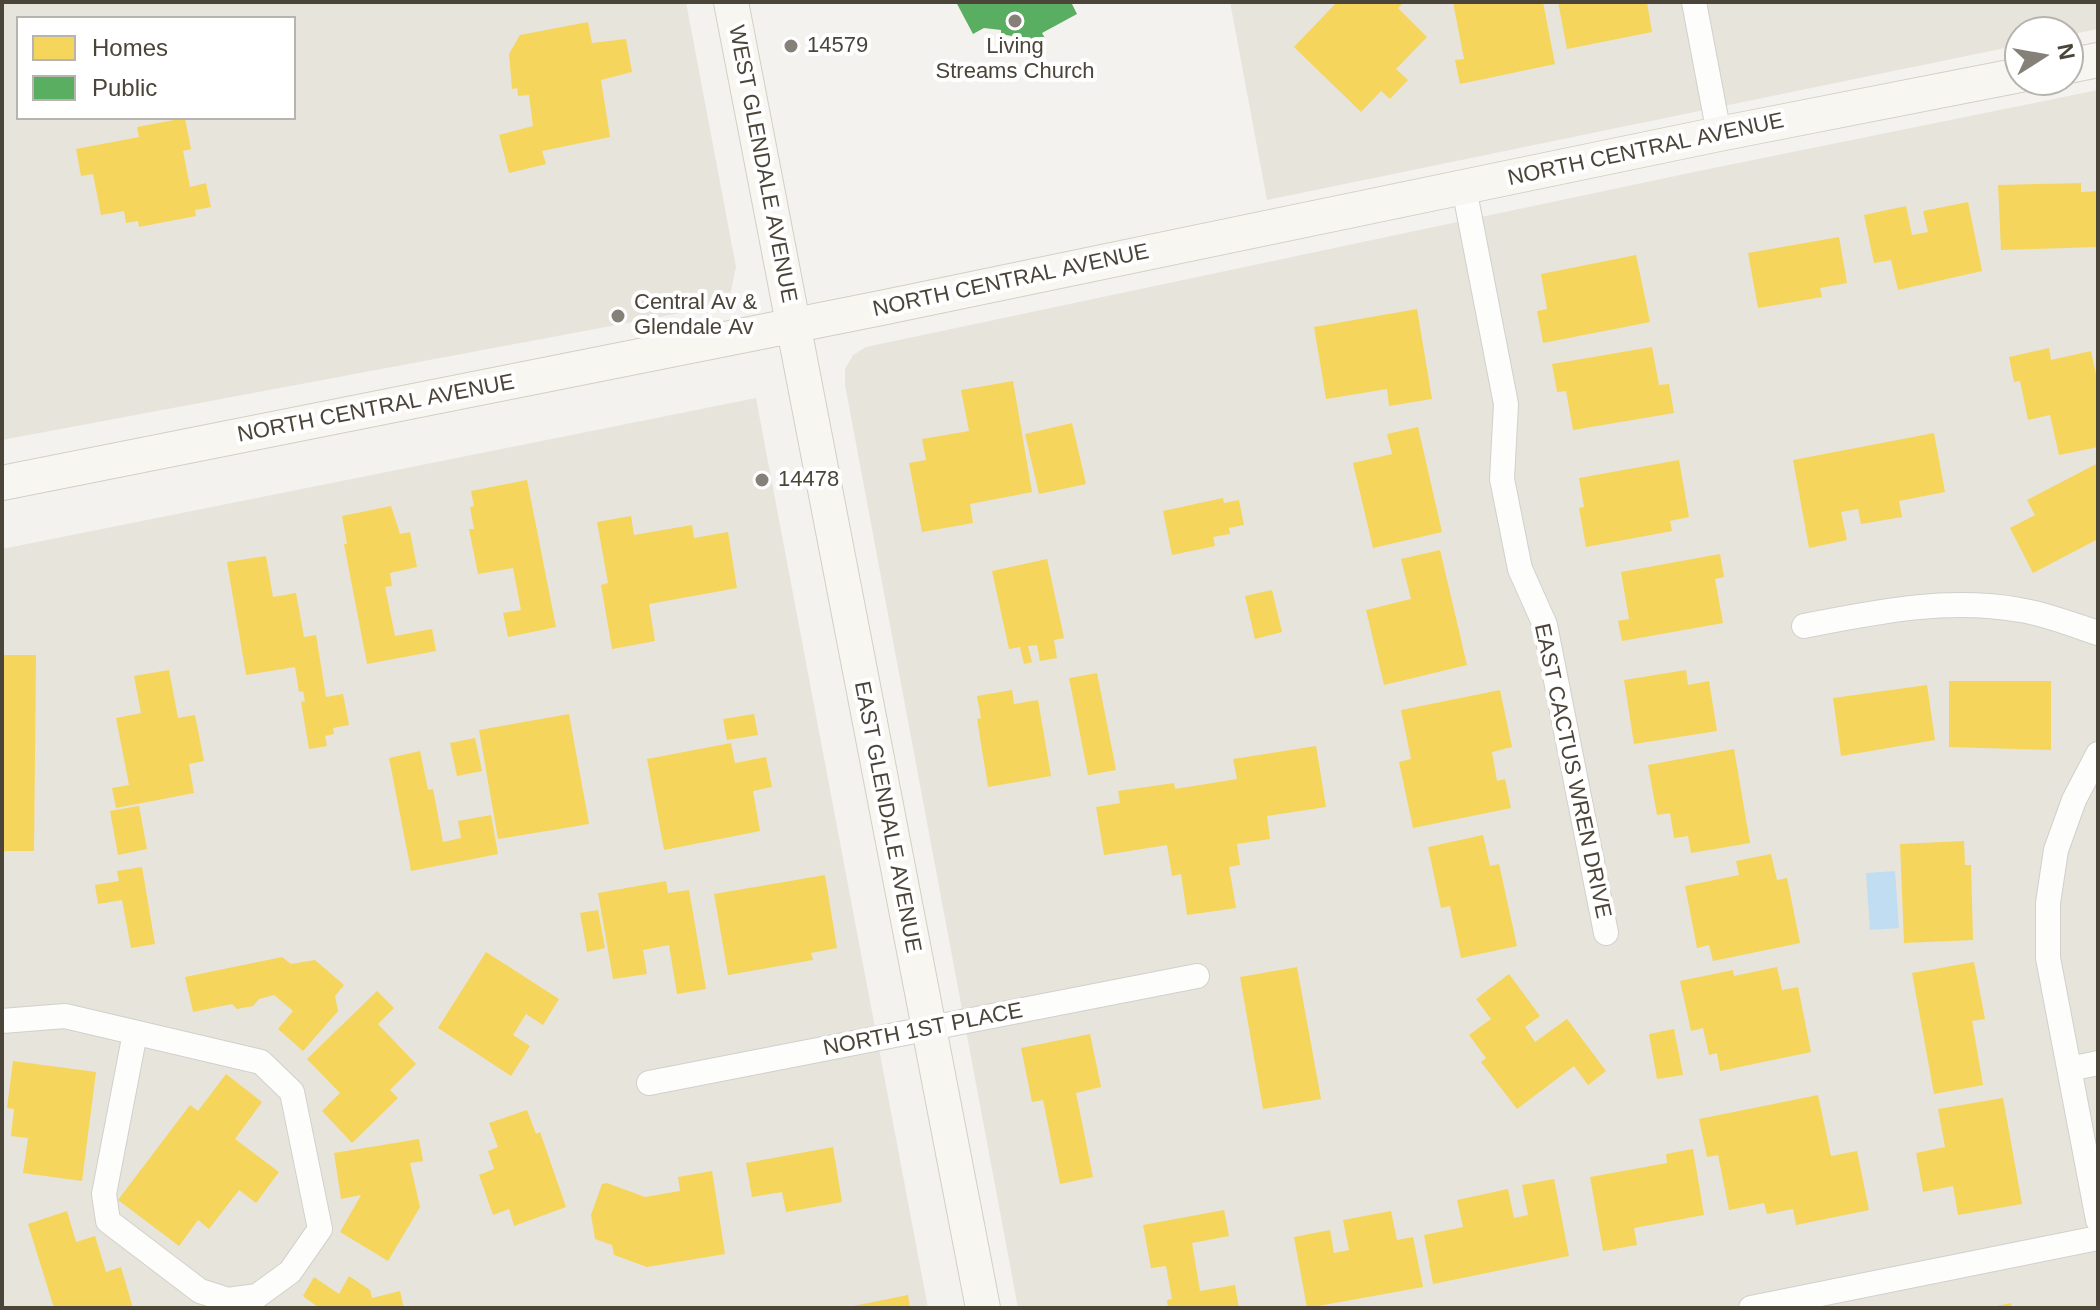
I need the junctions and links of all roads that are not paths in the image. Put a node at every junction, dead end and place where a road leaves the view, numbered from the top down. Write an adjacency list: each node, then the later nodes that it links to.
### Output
1 (731, 2): 6 (main road, WEST GLENDALE AVENUE)
2 (1694, 2): 4 (street)
3 (2004, 78): 4 (main road, NORTH CENTRAL AVENUE)
4 (1719, 134): 5 (main road, NORTH CENTRAL AVENUE)
5 (1464, 188): 6 (main road, NORTH CENTRAL AVENUE); 11 (street, EAST CACTUS WREN DRIVE)
6 (792, 326): 7 (main road, NORTH CENTRAL AVENUE); 14 (main road, EAST GLENDALE AVENUE)
7 (4, 474)
8 (1804, 626): 9 (street)
9 (2098, 633)
10 (2098, 754): 17 (street)
11 (1606, 933)
12 (1197, 976): 14 (street, NORTH 1ST PLACE)
13 (2, 1021): 15 (street)
14 (928, 1030): 18 (street, NORTH 1ST PLACE); 21 (main road, EAST GLENDALE AVENUE)
15 (135, 1033): 15 (street)
16 (2098, 1063): 17 (street)
17 (2070, 1069): 19 (street)
18 (649, 1083)
19 (2098, 1220)
20 (2098, 1238): 22 (street)
21 (983, 1308)
22 (1751, 1308)

